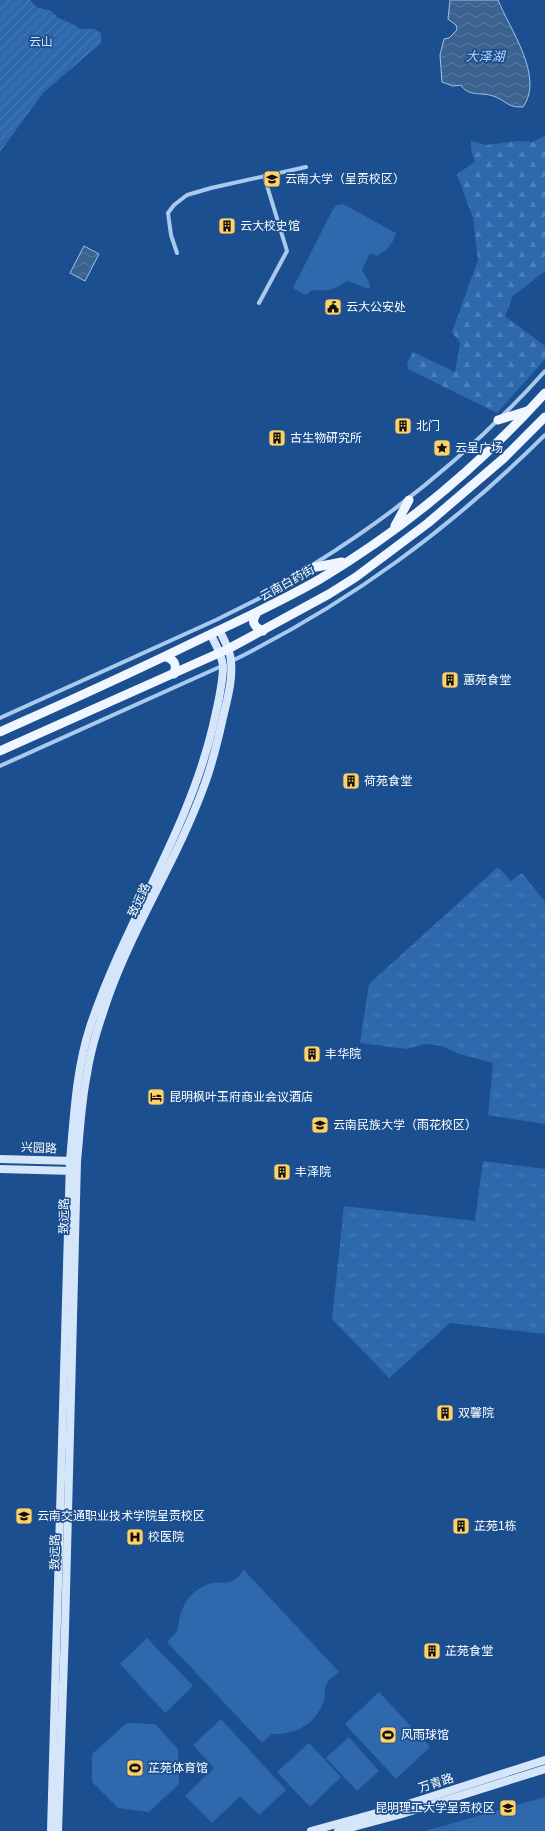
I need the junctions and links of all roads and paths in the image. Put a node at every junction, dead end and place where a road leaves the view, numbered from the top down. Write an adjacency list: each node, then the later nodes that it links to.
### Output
1 (306, 167): 2 (street)
2 (264, 176): 3 (street); 4 (street)
3 (177, 253)
4 (259, 303)
5 (545, 371): 9 (street)
6 (545, 392): 7 (main road, 云南白药街)
7 (529, 410): 9 (main road); 12 (main road, 云南白药街)
8 (545, 417): 16 (main road)
9 (498, 420): 11 (street)
10 (545, 435): 20 (street)
11 (409, 500): 12 (main road); 14 (street)
12 (394, 529): 13 (main road, 云南白药街)
13 (349, 560): 14 (main road); 15 (main road, 云南白药街)
14 (306, 569): 23 (street)
15 (256, 614): 16 (main road); 17 (main road, 云南白药街)
16 (263, 631): 18 (main road)
17 (215, 633): 18 (main road, 致远路); 19 (main road, 云南白药街)
18 (224, 650): 20 (main road, 致远路); 21 (main road, 致远路); 22 (main road)
19 (166, 656): 22 (main road); 24 (main road, 云南白药街)
20 (231, 662): 21 (street); 28 (main road, 致远路)
21 (223, 666): 26 (street); 28 (main road, 致远路)
22 (174, 674): 25 (main road)
23 (0, 718)
24 (0, 732)
25 (0, 751)
26 (0, 766)
27 (0, 1159): 28 (main road, 兴园路)
28 (73, 1161): 30 (main road, 致远路)
29 (0, 1169): 30 (main road, 兴园路)
30 (73, 1171): 33 (main road, 致远路); 34 (main road, 致远路)
31 (545, 1760): 35 (main road, 万青路)
32 (545, 1769): 36 (main road, 万青路)
33 (51, 1831)
34 (58, 1831)
35 (311, 1831)
36 (338, 1831)

